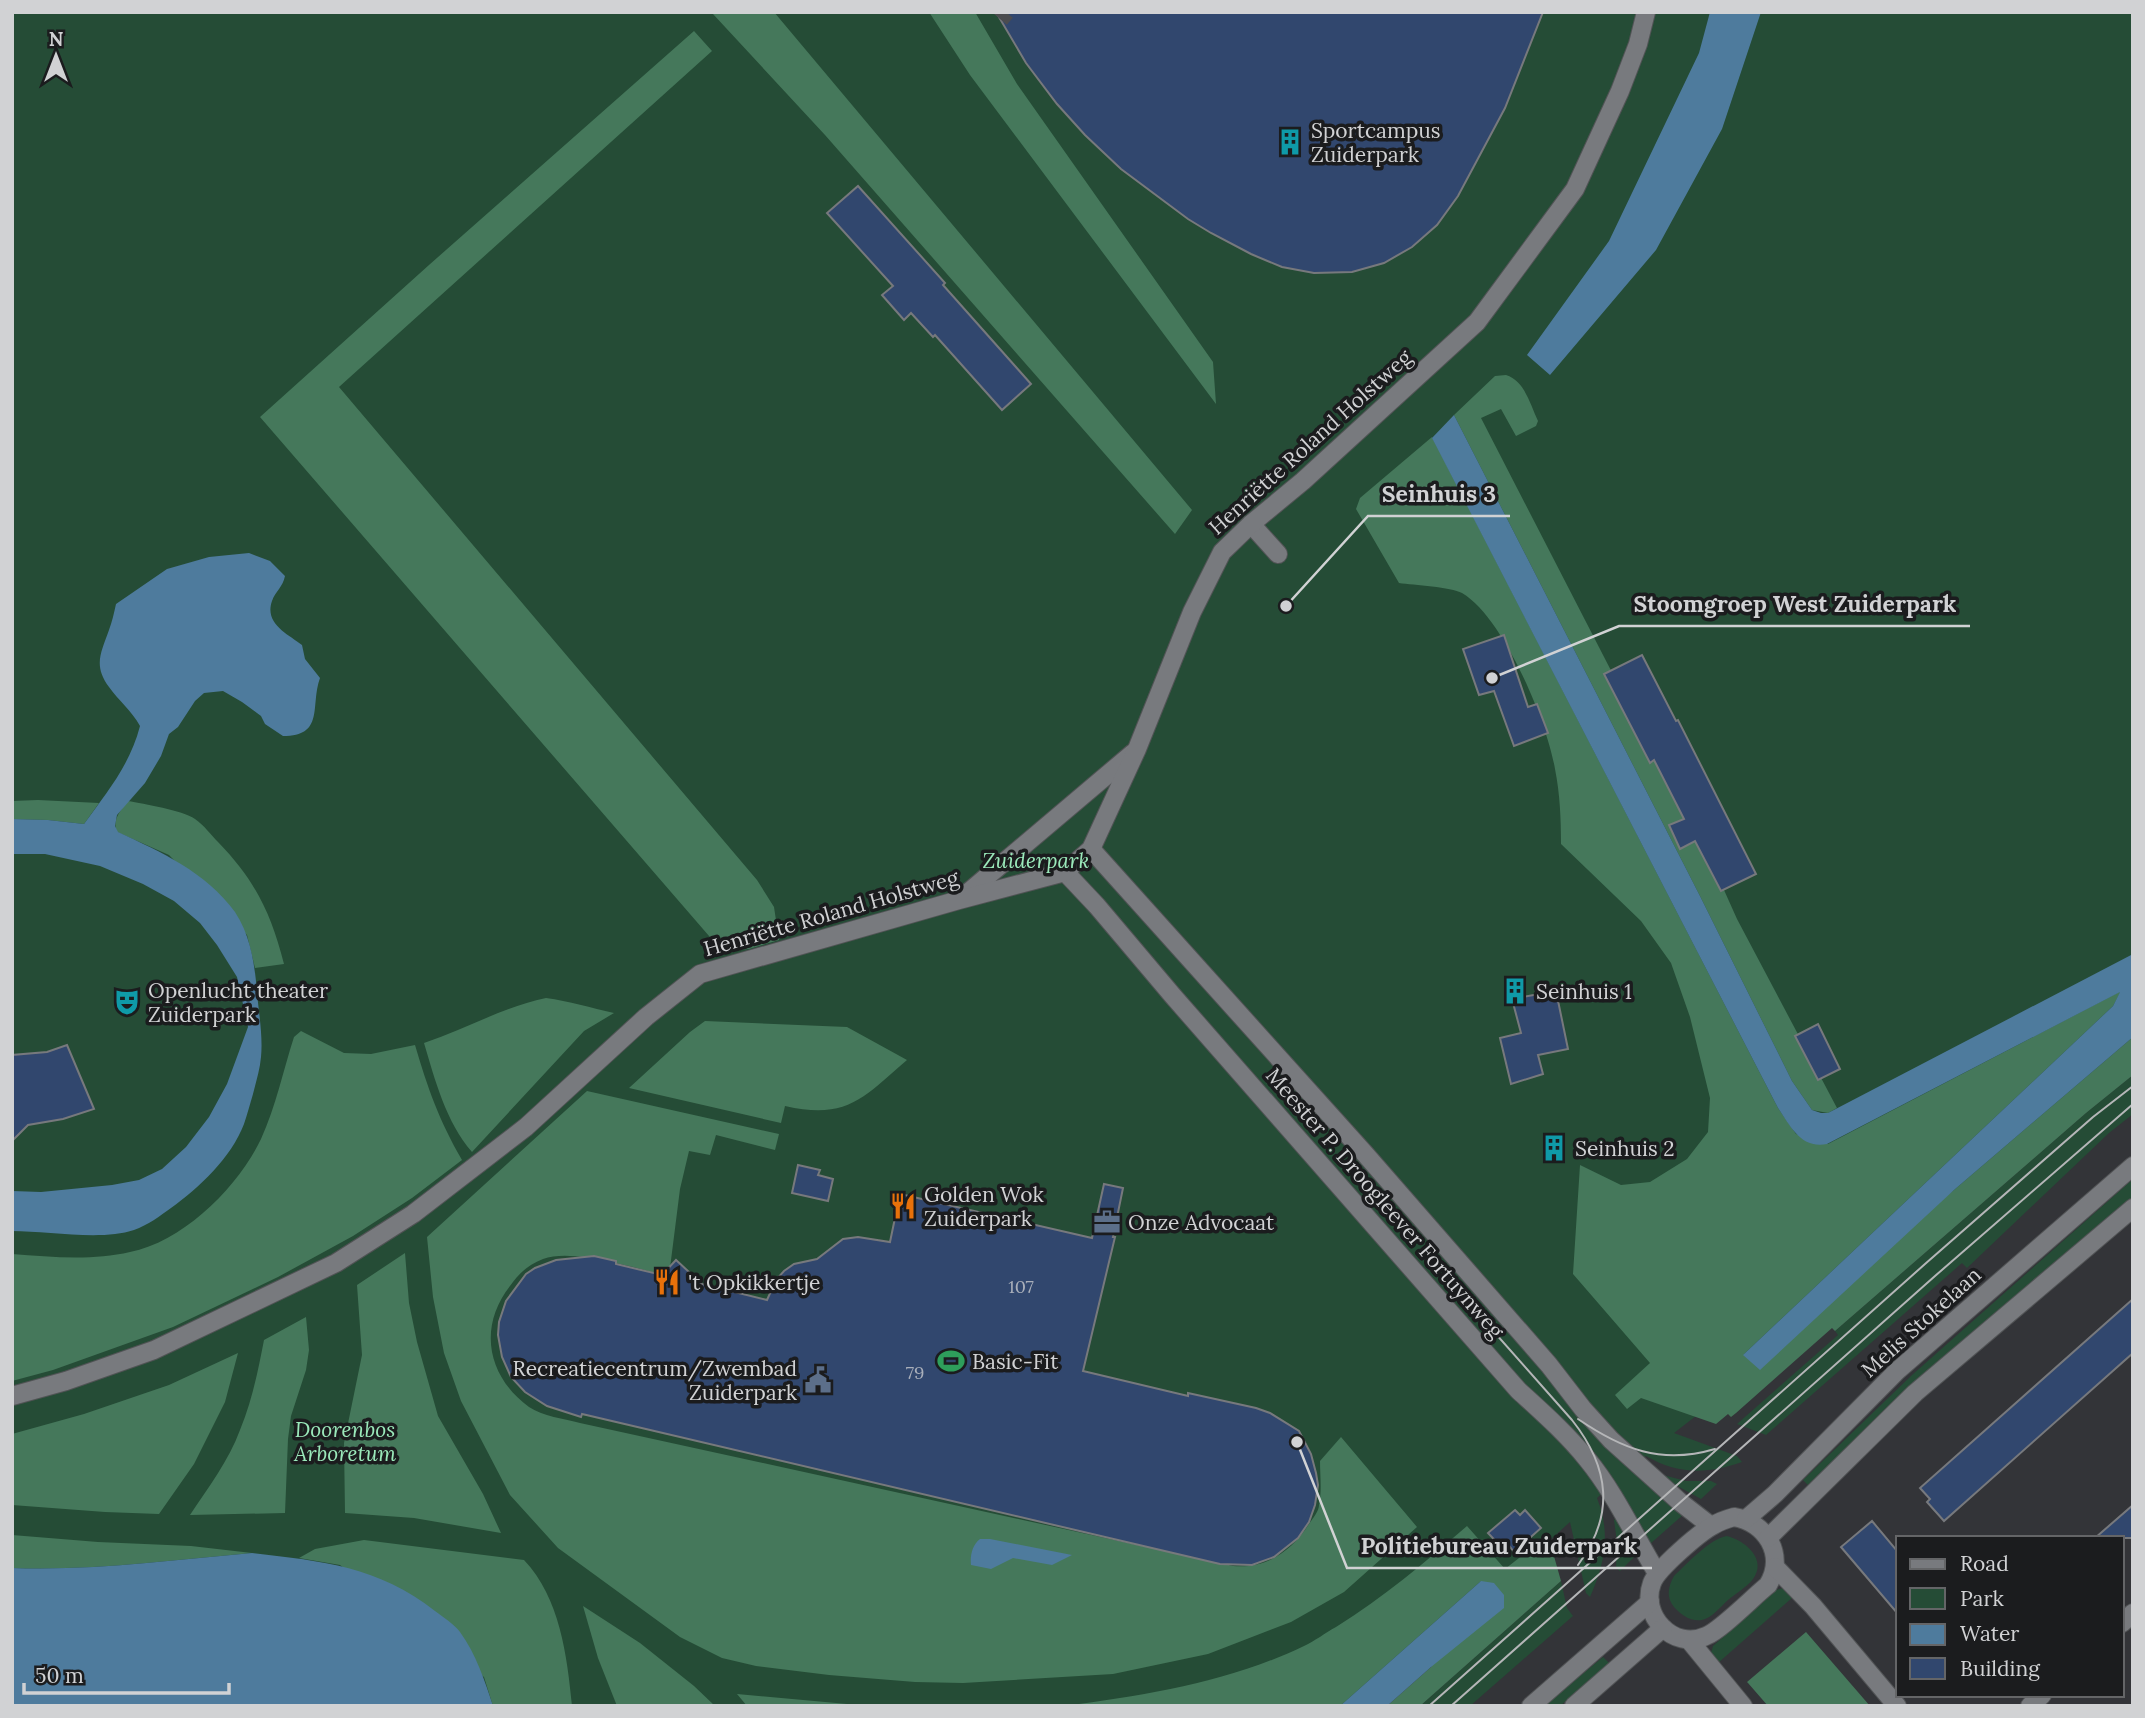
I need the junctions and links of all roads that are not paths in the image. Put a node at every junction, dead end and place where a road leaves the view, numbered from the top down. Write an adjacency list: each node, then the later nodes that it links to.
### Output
1 (1646, 12): 2 (street, Henriëtte Roland Holstweg)
2 (1251, 524): 3 (street); 4 (street, Henriëtte Roland Holstweg)
3 (1279, 555)
4 (1137, 749): 5 (street, Henriëtte Roland Holstweg); 7 (street)
5 (1091, 849): 6 (street, Henriëtte Roland Holstweg); 12 (street, Meester P. Droogleever Fortuynweg)
6 (1065, 872): 7 (street, Henriëtte Roland Holstweg); 15 (street, Meester P. Droogleever Fortuynweg)
7 (959, 900): 10 (street, Henriëtte Roland Holstweg)
8 (2133, 1166): 11 (street, Melis Stokelaan)
9 (2133, 1208): 13 (street)
10 (12, 1396)
11 (1746, 1519): 12 (street); 13 (street)
12 (1711, 1526): 15 (street)
13 (1768, 1538): 14 (street)
14 (1775, 1567): 18 (street); 22 (street)
15 (1657, 1573): 16 (street)
16 (1650, 1602): 17 (street); 19 (street)
17 (1663, 1628): 18 (street); 20 (street)
18 (1689, 1640): 21 (street)
19 (1531, 1706)
20 (1574, 1706)
21 (1743, 1706)
22 (1897, 1706)

